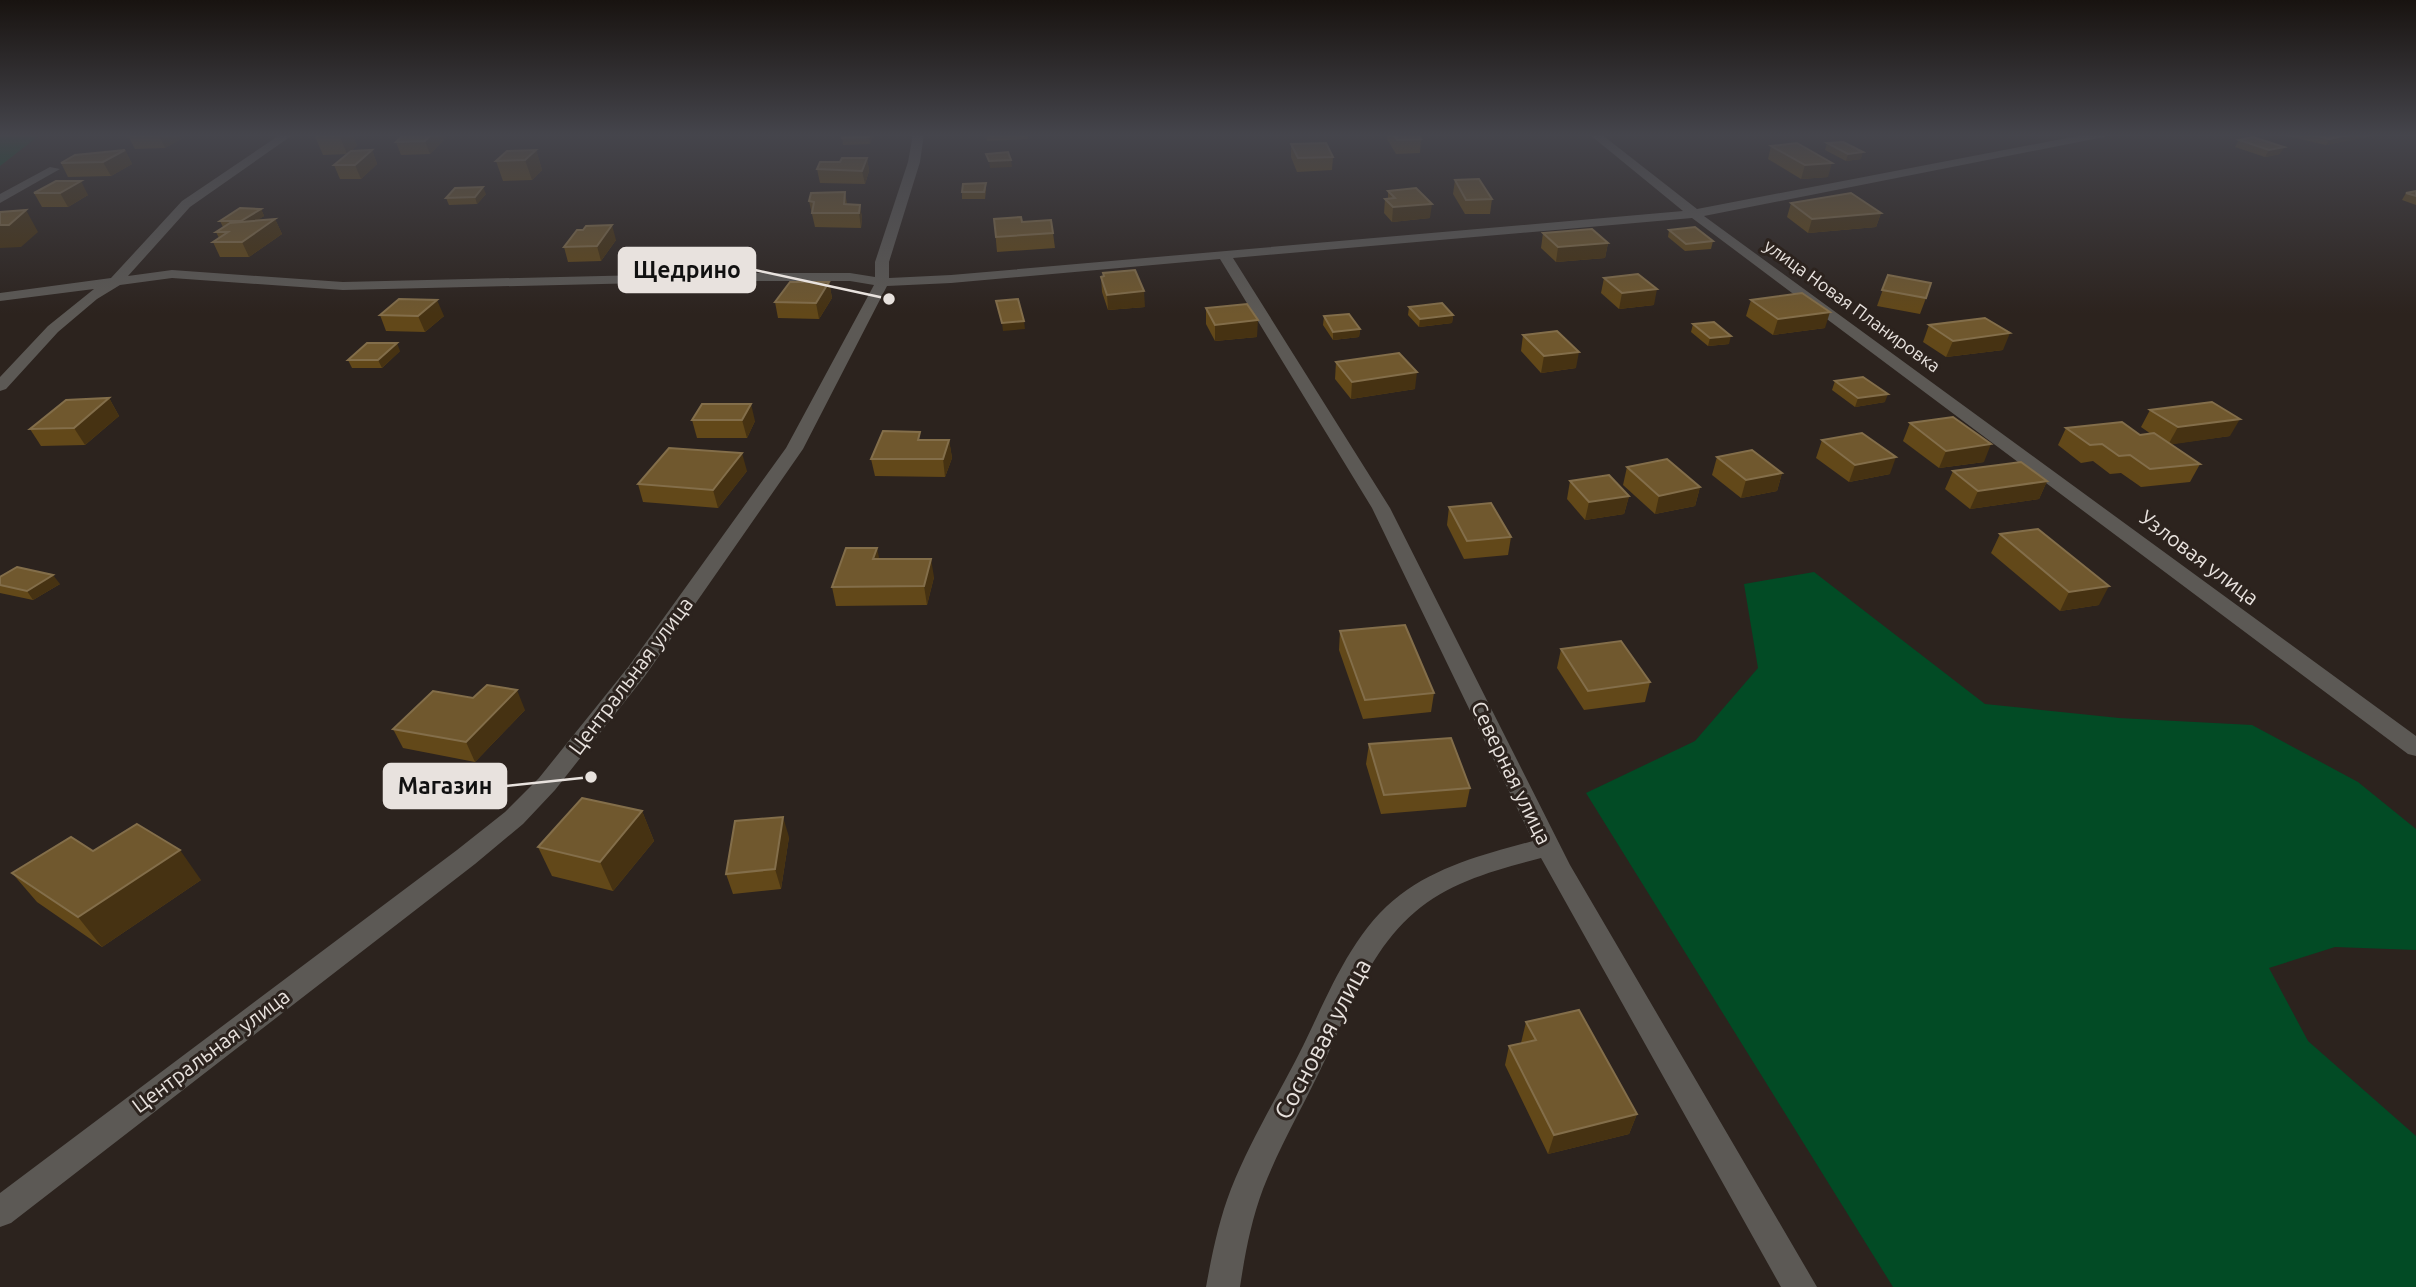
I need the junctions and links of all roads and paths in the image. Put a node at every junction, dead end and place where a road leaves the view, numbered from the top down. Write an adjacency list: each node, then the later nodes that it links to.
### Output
1 (201, 194): 7 (street)
2 (904, 194): 8 (street, Центральная улица)
3 (1668, 194): 5 (street, улица Новая Планировка)
4 (1795, 194): 5 (street)
5 (1693, 214): 6 (street); 11 (street, улица Новая Планировка)
6 (1225, 257): 8 (street); 13 (street, Северная улица)
7 (115, 282): 8 (street); 9 (street); 10 (street)
8 (882, 282): 14 (street, Центральная улица)
9 (0, 297)
10 (0, 386)
11 (1954, 405): 12 (street, Узловая улица)
12 (2416, 748)
13 (1547, 847): 15 (street, Сосновая улица); 16 (street, Северная улица)
14 (0, 1212)
15 (1223, 1287)
16 (1800, 1287)

